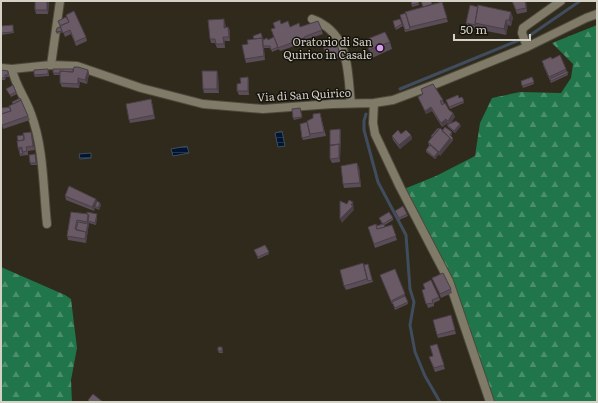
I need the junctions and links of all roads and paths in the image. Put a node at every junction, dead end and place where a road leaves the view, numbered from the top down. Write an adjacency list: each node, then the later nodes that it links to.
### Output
1 (60, 1): 6 (street)
2 (561, 1): 5 (street)
3 (597, 14): 5 (street, Via di San Quirico)
4 (312, 19): 9 (street)
5 (527, 45): 10 (street, Via di San Quirico)
6 (51, 65): 8 (street, Via di San Quirico); 9 (street, Via di San Quirico)
7 (1, 68): 8 (street, Via di San Quirico)
8 (12, 69): 11 (street)
9 (351, 103): 10 (street, Via di San Quirico)
10 (374, 103): 12 (street)
11 (47, 224)
12 (490, 402)

